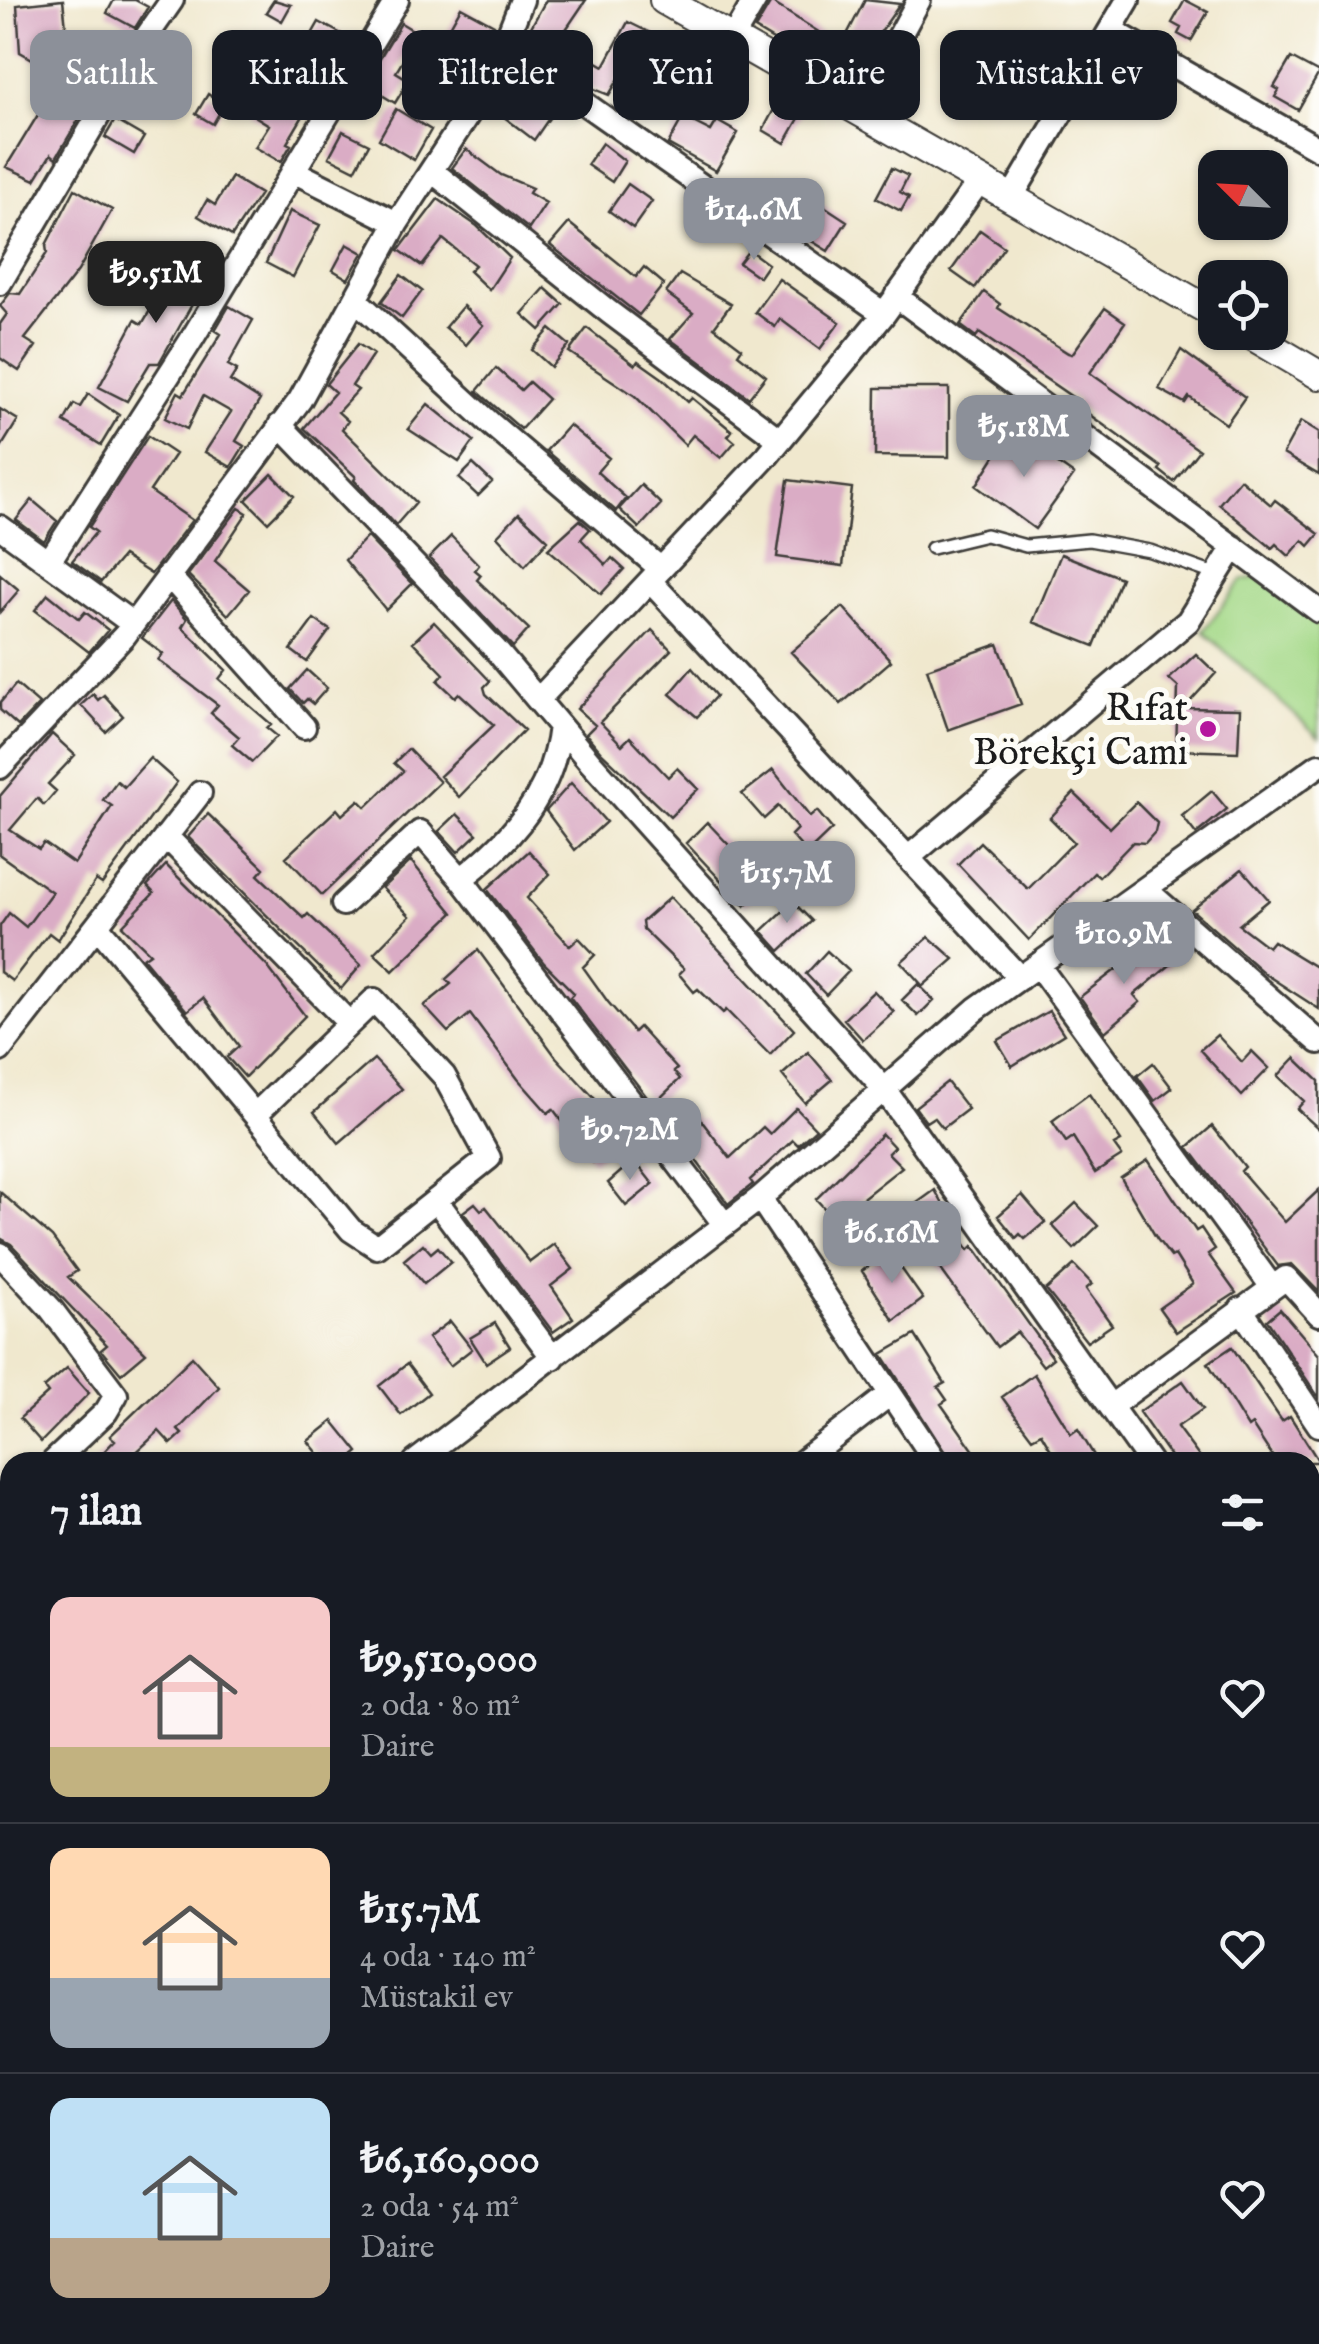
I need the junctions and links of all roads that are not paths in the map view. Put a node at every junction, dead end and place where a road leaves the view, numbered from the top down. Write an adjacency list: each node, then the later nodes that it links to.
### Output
1 (172, 0): 24 (street)
2 (397, 0): 19 (street)
3 (522, 0): 8 (street)
4 (664, 0): 9 (street)
5 (755, 0): 10 (street)
6 (919, 0): 11 (street)
7 (1128, 0): 12 (street)
8 (511, 30)
9 (718, 30)
10 (737, 30)
11 (903, 30)
12 (1111, 30)
13 (1177, 68): 18 (street)
14 (593, 106): 27 (street)
15 (465, 120): 20 (street)
16 (876, 120): 21 (street)
17 (1057, 120): 22 (street)
18 (1319, 149)
19 (293, 170): 23 (street); 35 (street)
20 (432, 170): 23 (street); 31 (street)
21 (980, 179): 22 (street); 27 (street)
22 (1012, 196): 26 (street)
23 (397, 223): 25 (street)
24 (0, 283)
25 (356, 300): 30 (street); 37 (street)
26 (1198, 304)
27 (890, 305): 31 (street); 33 (street)
28 (1277, 350): 29 (street)
29 (1319, 374)
30 (280, 425): 38 (street); 41 (street)
31 (780, 440): 37 (street)
32 (0, 527): 35 (street)
33 (1234, 546): 36 (street); 39 (street)
34 (932, 548): 36 (lane)
35 (50, 560): 40 (street)
36 (1217, 574): 48 (street)
37 (656, 575): 41 (street); 48 (street)
38 (168, 576): 40 (street); 43 (street)
39 (1319, 611)
40 (133, 624): 44 (street)
41 (538, 700): 42 (street)
42 (560, 726): 49 (street); 57 (street)
43 (304, 728)
44 (0, 767)
45 (1313, 779): 50 (street)
46 (200, 793): 47 (street)
47 (166, 836): 52 (street); 54 (street)
48 (908, 858): 53 (street)
49 (461, 879): 51 (street); 61 (street)
50 (1145, 889): 53 (street); 55 (street)
51 (342, 904)
52 (96, 926): 56 (street); 58 (street)
53 (1029, 971): 57 (street); 63 (street)
54 (350, 1023): 58 (street); 60 (street)
55 (1319, 1042)
56 (0, 1050)
57 (884, 1089): 59 (street); 68 (street)
58 (255, 1115): 60 (street)
59 (760, 1198): 61 (street); 67 (street)
60 (436, 1200): 66 (street)
61 (725, 1225): 66 (street)
62 (0, 1254): 70 (street)
63 (1272, 1288): 64 (street); 65 (street)
64 (1241, 1309): 68 (street); 69 (street)
65 (1319, 1314)
66 (553, 1358): 71 (street)
67 (890, 1394): 72 (street); 73 (street)
68 (1111, 1406): 74 (street)
69 (1319, 1424)
70 (64, 1452)
71 (428, 1452)
72 (815, 1452)
73 (929, 1452)
74 (1143, 1452)

